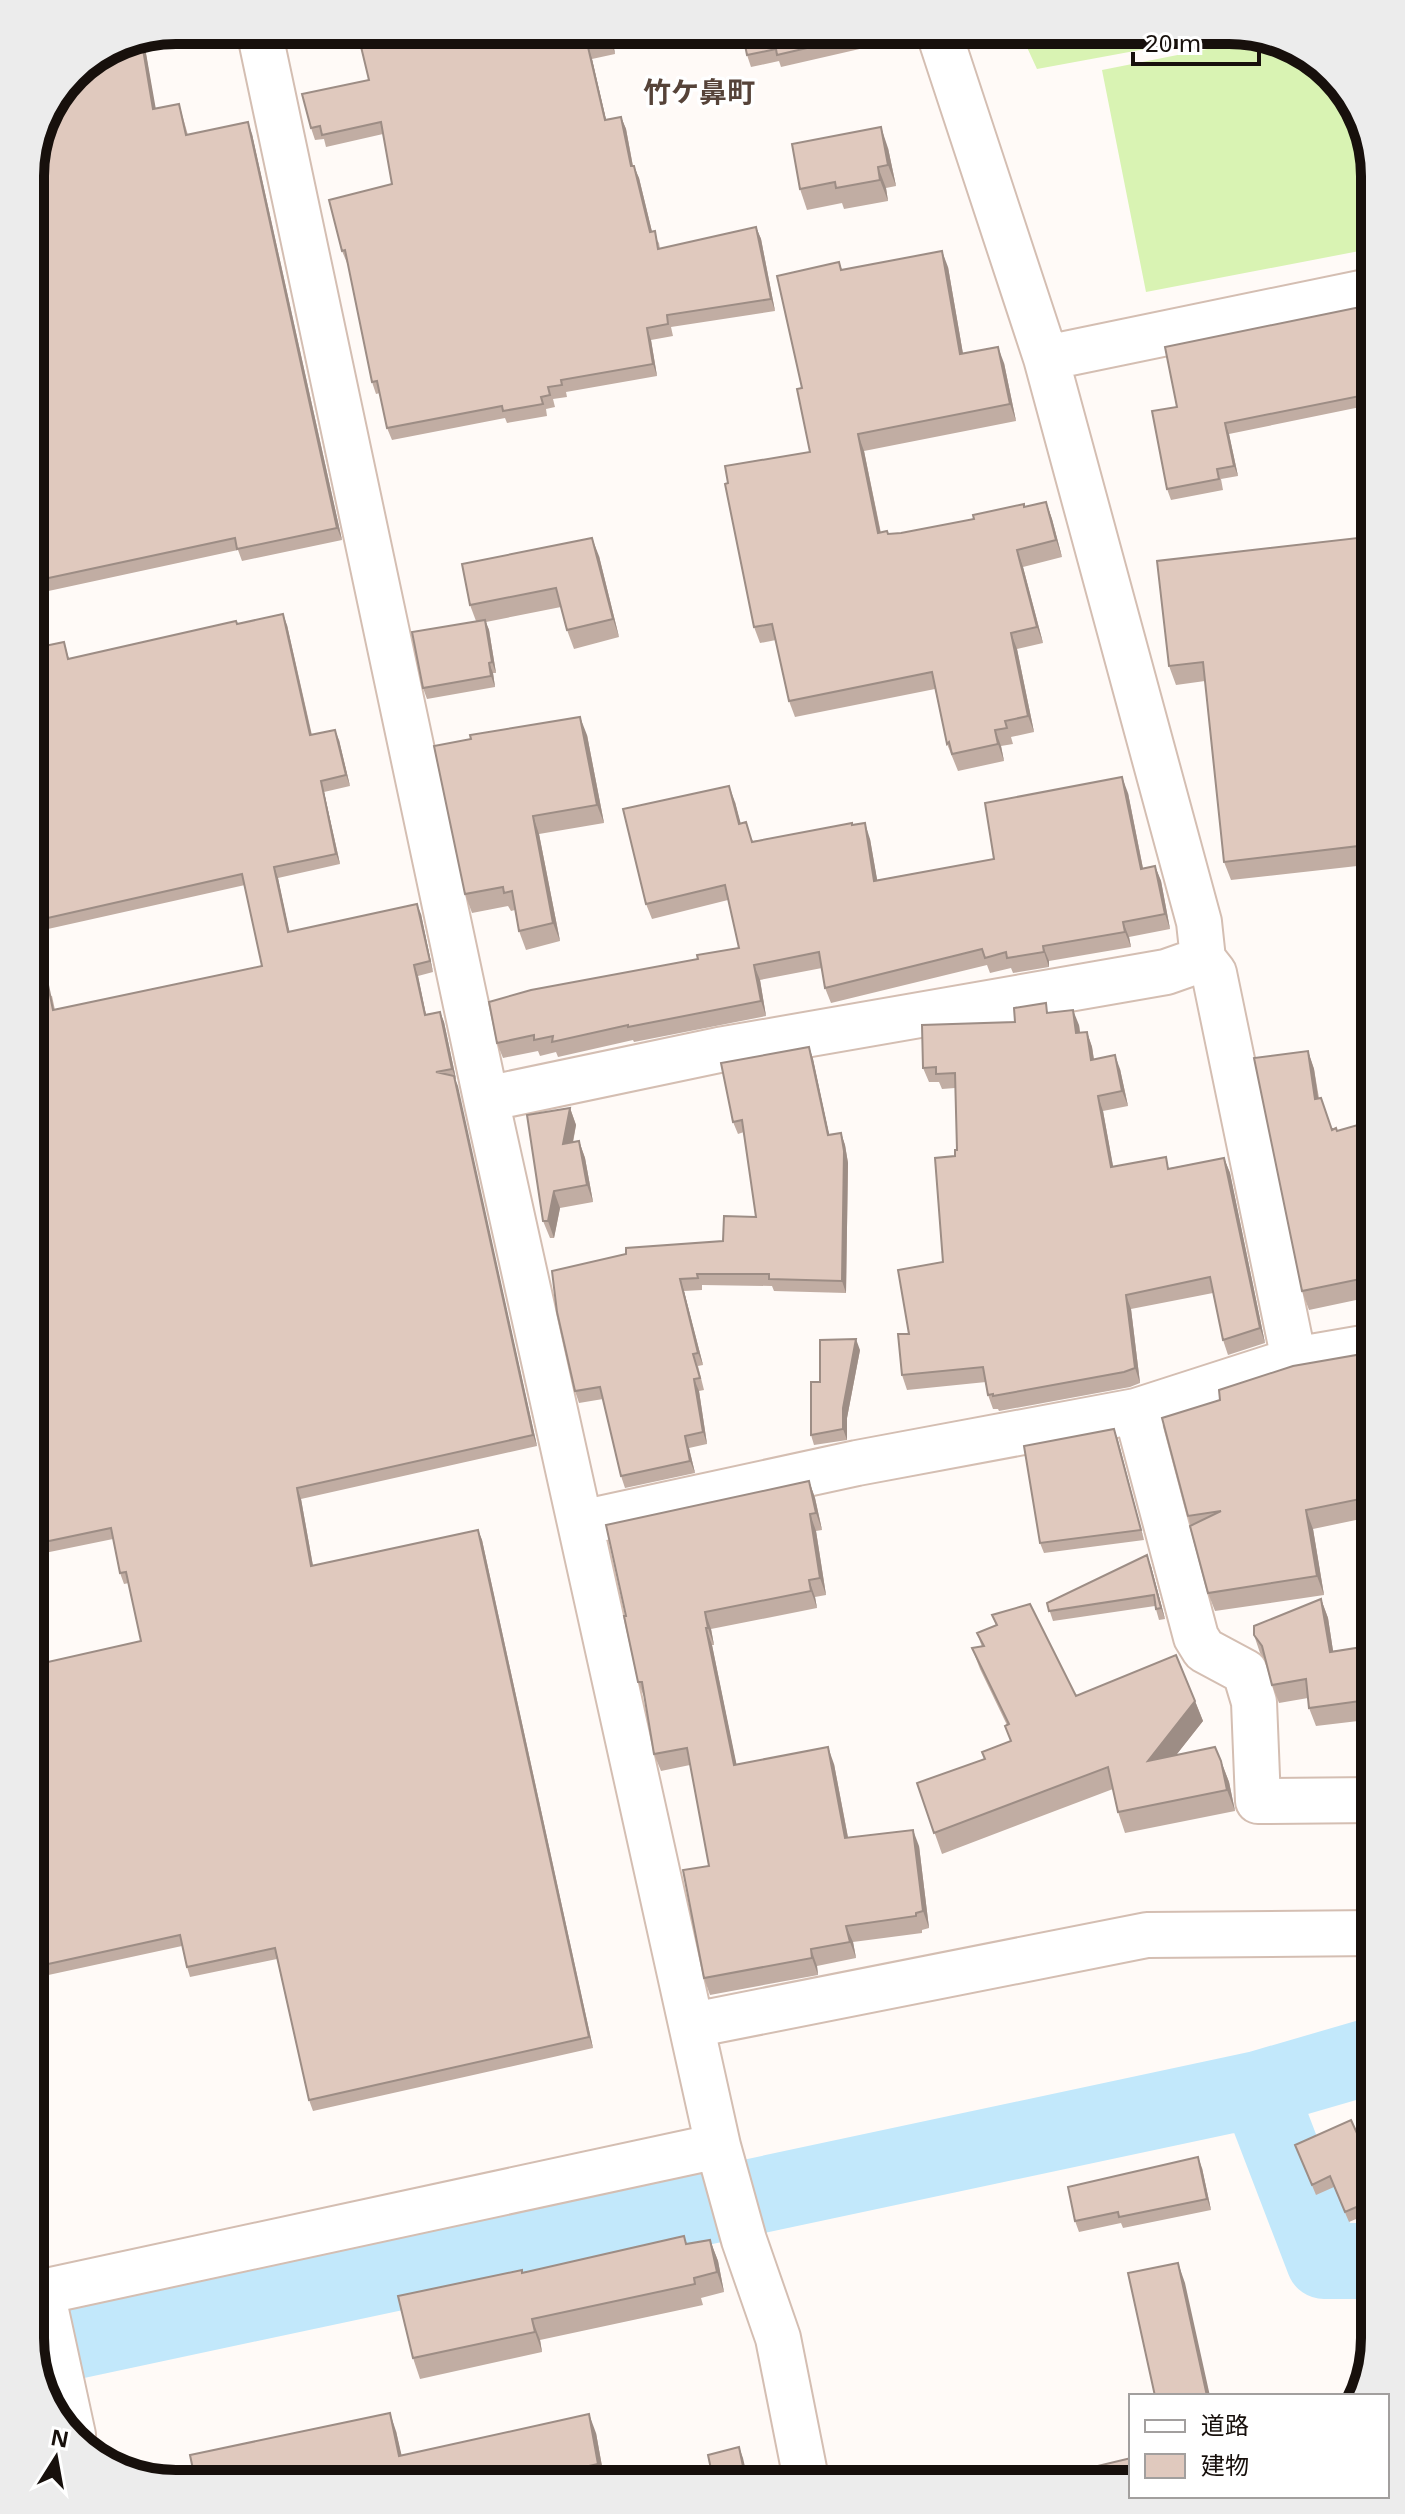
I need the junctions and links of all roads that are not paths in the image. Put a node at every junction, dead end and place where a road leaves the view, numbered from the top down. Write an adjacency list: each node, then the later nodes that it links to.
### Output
1 (262, 44): 6 (street)
2 (943, 44): 4 (street)
3 (1361, 293): 4 (street)
4 (1046, 358): 5 (street)
5 (1203, 959): 6 (street); 8 (street)
6 (486, 1099): 10 (street)
7 (1361, 1348): 8 (street)
8 (1294, 1360): 9 (street)
9 (1136, 1411): 10 (street); 11 (street)
10 (581, 1523): 13 (street)
11 (1361, 1800)
12 (1361, 1933): 13 (street)
13 (693, 2025): 14 (street)
14 (718, 2146): 15 (street); 18 (street)
15 (44, 2292)
16 (44, 2301): 17 (street)
17 (68, 2414)
18 (804, 2470)

